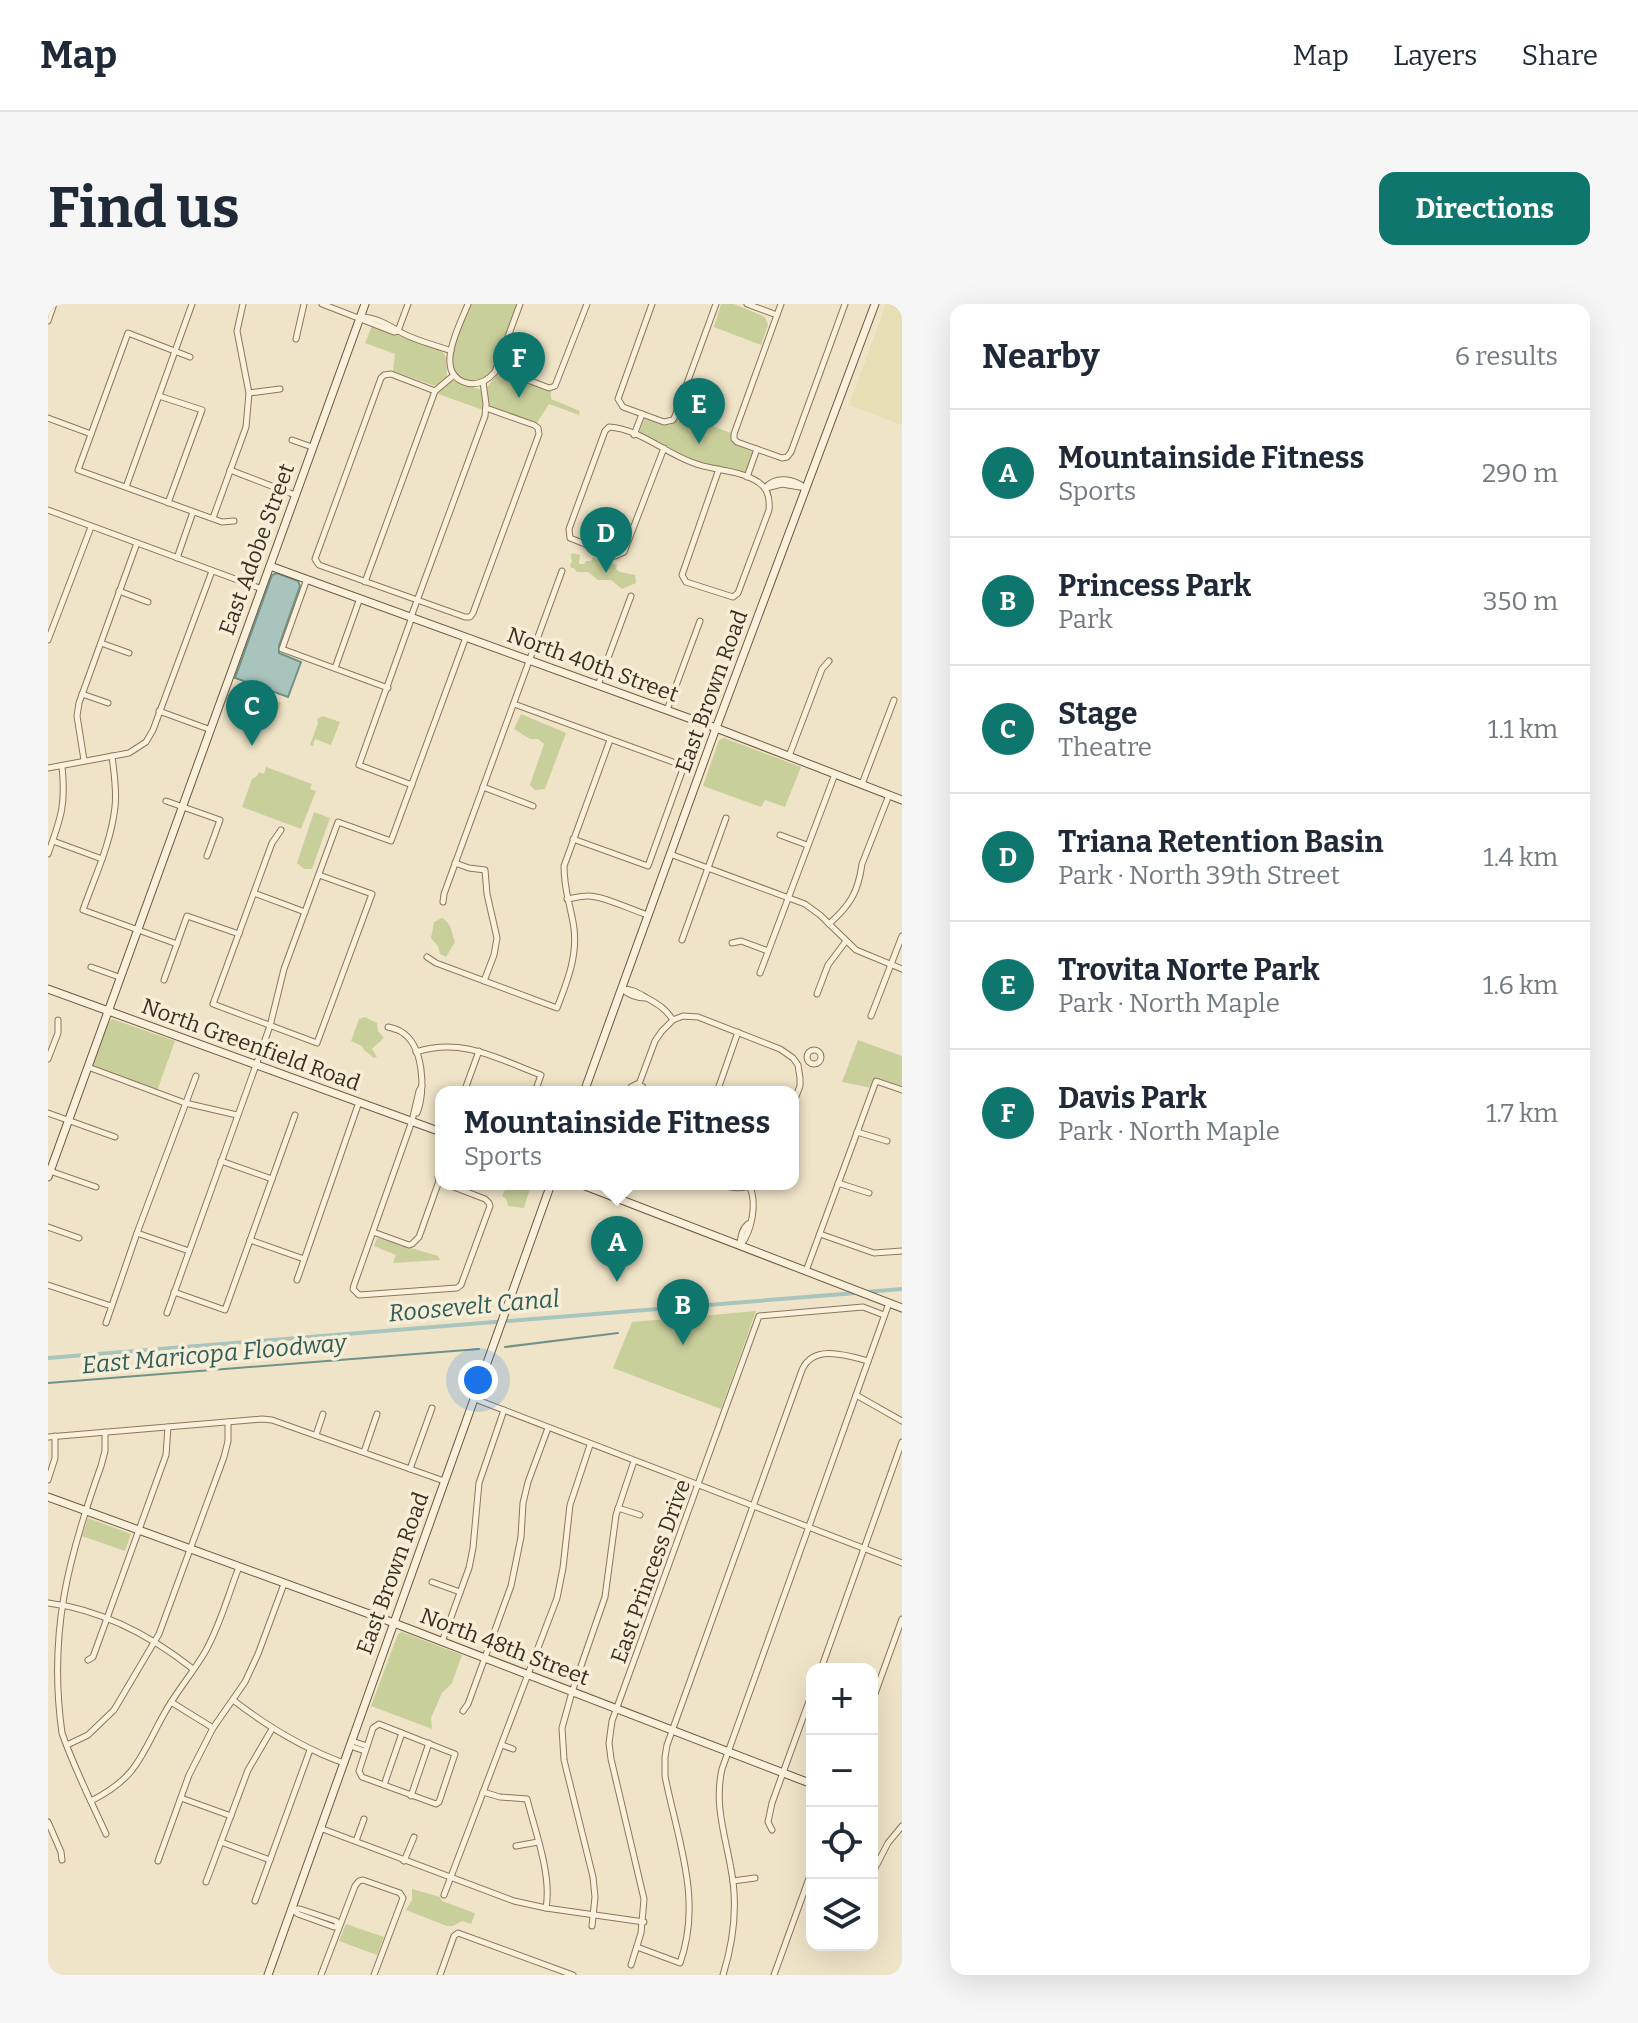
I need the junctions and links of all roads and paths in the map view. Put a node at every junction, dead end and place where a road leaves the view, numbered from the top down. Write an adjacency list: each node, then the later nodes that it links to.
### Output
1 (54, 304): 20 (street)
2 (190, 304): 23 (street)
3 (243, 304): 31 (street)
4 (304, 304): 22 (street)
5 (322, 304): 19 (street)
6 (365, 304): 19 (main road, East Adobe Street)
7 (408, 304): 21 (street)
8 (468, 304): 24 (street)
9 (520, 304): 26 (street)
10 (587, 304): 26 (street)
11 (652, 304): 34 (street)
12 (716, 304): 34 (street)
13 (747, 304): 17 (street)
14 (781, 304): 18 (street)
15 (845, 304): 41 (street)
16 (875, 304): 47 (main road, East Brown Road)
17 (759, 306): 18 (street)
18 (777, 315): 41 (street)
19 (360, 318): 21 (street); 39 (main road, East Adobe Street)
20 (48, 321)
21 (398, 331): 24 (street)
22 (296, 339)
23 (176, 351): 25 (street); 32 (street); 36 (street)
24 (451, 351): 27 (street)
25 (190, 357)
26 (497, 368): 28 (street)
27 (454, 375): 28 (street); 30 (street)
28 (483, 382): 33 (street)
29 (280, 389): 31 (street)
30 (435, 391): 61 (street); 61 (street)
31 (249, 393): 43 (street)
32 (159, 396): 45 (street); 49 (street)
33 (486, 408): 66 (street); 66 (street)
34 (642, 414): 37 (street)
35 (48, 418): 36 (street)
36 (91, 434): 45 (street)
37 (634, 435): 40 (street); 40 (street)
38 (292, 440): 39 (street)
39 (312, 447): 48 (main road, East Adobe Street)
40 (664, 448): 42 (street)
41 (757, 449): 44 (street)
42 (719, 469): 44 (street); 46 (street)
43 (230, 470): 48 (street); 52 (street)
44 (747, 477): 46 (street)
45 (126, 487): 49 (street)
46 (765, 488): 47 (street)
47 (806, 488): 85 (main road, East Brown Road)
48 (295, 495): 57 (main road, East Adobe Street)
49 (168, 503): 51 (street)
50 (48, 510): 54 (street)
51 (193, 512): 52 (street); 56 (street)
52 (213, 518): 53 (street)
53 (234, 521)
54 (91, 527): 55 (street); 71 (street)
55 (137, 543): 56 (street); 63 (street)
56 (177, 558): 58 (street)
57 (270, 566): 60 (main road, North 40th Street); 62 (main road, East Adobe Street)
58 (212, 571): 62 (street); 84 (street)
59 (562, 571): 75 (street)
60 (307, 579): 65 (main road, North 40th Street); 76 (street)
61 (365, 582): 66 (street)
62 (262, 589): 86 (main road, East Adobe Street)
63 (119, 591): 67 (street); 72 (street)
64 (631, 596): 77 (street)
65 (360, 598): 68 (main road, North 40th Street); 76 (street)
66 (417, 600): 68 (street)
67 (148, 602)
68 (412, 617): 70 (main road, North 40th Street); 78 (street)
69 (700, 621): 83 (street)
70 (466, 637): 75 (main road, North 40th Street); 95 (street)
71 (48, 640)
72 (101, 643): 73 (street); 79 (street)
73 (129, 653)
74 (829, 661): 89 (street)
75 (529, 663): 77 (main road, North 40th Street); 82 (street)
76 (335, 668): 78 (street)
77 (598, 685): 83 (main road, North 40th Street)
78 (388, 688): 95 (street)
79 (82, 694): 81 (street); 90 (street)
80 (894, 700): 94 (street)
81 (108, 703)
82 (514, 704): 87 (street); 96 (street)
83 (667, 710): 85 (main road, North 40th Street)
84 (159, 711): 86 (street); 88 (street)
85 (716, 728): 89 (main road, North 40th Street); 109 (main road, East Brown Road)
86 (211, 730): 101 (main road, East Adobe Street)
87 (610, 740): 105 (street); 105 (street)
88 (112, 756): 90 (street); 111 (street)
89 (788, 757): 93 (main road, North 40th Street)
90 (84, 760): 91 (street)
91 (61, 766): 92 (street); 106 (street)
92 (48, 768)
93 (835, 774): 94 (main road, North 40th Street); 107 (street)
94 (862, 784): 97 (main road, North 40th Street)
95 (412, 785): 114 (street)
96 (483, 787): 100 (street); 112 (street)
97 (889, 795): 98 (main road, North 40th Street); 121 (street)
98 (902, 800)
99 (166, 801): 101 (street)
100 (533, 806)
101 (182, 807): 110 (street); 122 (main road, East Adobe Street)
102 (726, 818): 113 (street)
103 (281, 830): 115 (street)
104 (780, 835): 107 (street)
105 (573, 839): 117 (street)
106 (53, 841): 108 (street); 111 (street)
107 (807, 845): 116 (street)
108 (48, 854)
109 (670, 854): 113 (street); 120 (main road, East Brown Road)
110 (207, 856)
111 (102, 859): 122 (street)
112 (455, 863): 118 (street); 137 (street)
113 (708, 867): 116 (street); 125 (street)
114 (319, 875): 119 (street); 145 (street)
115 (254, 893): 119 (street); 123 (street)
116 (788, 896): 121 (street); 129 (street)
117 (567, 899): 120 (street); 137 (street)
118 (443, 902)
119 (305, 912): 145 (street)
120 (648, 915): 139 (main road, East Brown Road)
121 (829, 924): 126 (street)
122 (137, 930): 128 (street); 135 (main road, East Adobe Street)
123 (239, 934): 128 (street); 145 (street)
124 (902, 936): 131 (street)
125 (682, 940)
126 (846, 941): 131 (street); 140 (street)
127 (732, 943): 129 (street)
128 (177, 944): 136 (street)
129 (768, 951): 134 (street)
130 (427, 957): 137 (street)
131 (890, 965): 133 (street); 142 (street)
132 (91, 967): 135 (street)
133 (902, 969)
134 (760, 973)
135 (119, 977): 141 (main road, East Adobe Street)
136 (164, 980)
137 (484, 981)
138 (48, 989): 141 (main road, North Greenfield Road)
139 (622, 989): 144 (street); 159 (main road, East Brown Road)
140 (817, 994)
141 (108, 1010): 152 (main road, North Greenfield Road); 154 (main road, East Adobe Street)
142 (871, 1016)
143 (58, 1020): 150 (street)
144 (673, 1020): 147 (street); 156 (street)
145 (270, 1026): 152 (street)
146 (388, 1027): 149 (street)
147 (738, 1032): 153 (street); 162 (street)
148 (479, 1051): 149 (street); 157 (street); 158 (street)
149 (416, 1052): 171 (street)
150 (48, 1059)
151 (808, 1061): 153 (street)
152 (256, 1065): 165 (main road, North Greenfield Road); 168 (street)
153 (798, 1065): 163 (street)
154 (87, 1067): 166 (street); 170 (main road, East Adobe Street)
155 (196, 1076): 166 (street)
156 (639, 1084): 160 (street); 161 (street)
157 (466, 1086)
158 (537, 1086)
159 (586, 1086)
160 (632, 1086)
161 (642, 1086)
162 (719, 1086)
163 (799, 1089)
164 (902, 1090): 173 (street)
165 (359, 1102): 171 (main road, North Greenfield Road); 196 (street)
166 (185, 1103): 168 (street); 189 (street)
167 (48, 1113): 170 (street)
168 (237, 1115): 176 (street)
169 (295, 1115): 178 (street)
170 (68, 1120): 174 (street); 177 (main road, East Adobe Street)
171 (412, 1121): 172 (main road, North Greenfield Road); 188 (street)
172 (435, 1130)
173 (857, 1132): 175 (street); 179 (street)
174 (115, 1137)
175 (887, 1141)
176 (221, 1161): 178 (street); 194 (street)
177 (49, 1174): 180 (street)
178 (272, 1179): 192 (street)
179 (838, 1183): 186 (street); 190 (street)
180 (96, 1187)
181 (439, 1190): 188 (street)
182 (462, 1190): 188 (street)
183 (549, 1190): 210 (main road, East Brown Road)
184 (595, 1190): 193 (main road)
185 (753, 1190): 193 (street)
186 (869, 1193)
187 (48, 1227): 191 (street)
188 (373, 1232)
189 (137, 1233): 194 (street); 203 (street)
190 (820, 1234): 195 (street); 197 (street)
191 (79, 1238)
192 (250, 1240): 196 (street); 200 (street)
193 (740, 1246): 197 (main road)
194 (189, 1251): 200 (street)
195 (902, 1251)
196 (304, 1259): 198 (street)
197 (806, 1271): 202 (main road)
198 (297, 1280)
199 (49, 1285): 201 (street); 203 (street)
200 (174, 1292): 205 (street)
201 (48, 1293)
202 (889, 1303): 204 (main road); 206 (street)
203 (111, 1306): 207 (street)
204 (902, 1308)
205 (167, 1313)
206 (884, 1315): 208 (street); 229 (street, East Princess Drive)
207 (106, 1323)
208 (868, 1361): 209 (street); 231 (street)
209 (856, 1395): 215 (street); 235 (street)
210 (474, 1398): 212 (street); 228 (main road, East Brown Road)
211 (432, 1408): 226 (street)
212 (504, 1410): 218 (street); 244 (street)
213 (323, 1414): 220 (street)
214 (377, 1414): 224 (street)
215 (902, 1421)
216 (228, 1422): 217 (street); 220 (street); 237 (street)
217 (168, 1427): 219 (street); 236 (street)
218 (548, 1428): 223 (street); 252 (street)
219 (105, 1432): 221 (street); 233 (street)
220 (316, 1435): 224 (street)
221 (52, 1437): 227 (street)
222 (902, 1442): 238 (street)
223 (590, 1445): 225 (street); 257 (street)
224 (364, 1452): 226 (street)
225 (634, 1461): 229 (street); 232 (street)
226 (410, 1469): 228 (street)
227 (48, 1480)
228 (444, 1481): 249 (main road, East Brown Road)
229 (697, 1485): 231 (street); 262 (street, East Princess Drive)
230 (48, 1497): 233 (main road, North 48th Street)
231 (752, 1506): 235 (street); 267 (street)
232 (618, 1508): 234 (street); 259 (street)
233 (85, 1510): 236 (main road, North 48th Street); 243 (street)
234 (640, 1515)
235 (808, 1527): 238 (street); 276 (street)
236 (139, 1530): 237 (main road, North 48th Street); 246 (street)
237 (191, 1549): 240 (main road, North 48th Street); 250 (street)
238 (864, 1549): 239 (street); 254 (street)
239 (902, 1563)
240 (239, 1567): 242 (main road, North 48th Street); 256 (street)
241 (432, 1582): 244 (street)
242 (284, 1584): 249 (main road, North 48th Street); 260 (street)
243 (58, 1589)
244 (460, 1592): 251 (street)
245 (51, 1603): 246 (street); 247 (street)
246 (107, 1618): 250 (street); 253 (street)
247 (52, 1619)
248 (902, 1619): 258 (street)
249 (394, 1623): 251 (main road, North 48th Street); 269 (main road, East Brown Road)
250 (154, 1641): 256 (street); 271 (street)
251 (442, 1642): 252 (main road, North 48th Street)
252 (484, 1658): 257 (main road, North 48th Street); 264 (street)
253 (88, 1660)
254 (823, 1663)
255 (50, 1668): 271 (street)
256 (193, 1669): 261 (street)
257 (528, 1675): 259 (main road, North 48th Street); 272 (street)
258 (878, 1685)
259 (572, 1692): 262 (main road, North 48th Street); 311 (street)
260 (233, 1700): 265 (street); 266 (street)
261 (171, 1702): 265 (street); 284 (street)
262 (616, 1709): 267 (main road, North 48th Street); 312 (street, East Princess Drive)
263 (806, 1710): 278 (street)
264 (463, 1711)
265 (213, 1728): 283 (street)
266 (272, 1729): 275 (street); 285 (street)
267 (672, 1730): 276 (main road, North 48th Street); 315 (street)
268 (402, 1733): 270 (street); 273 (street); 280 (street)
269 (351, 1743): 273 (street); 277 (main road, East Brown Road)
270 (429, 1743): 282 (street); 282 (street)
271 (67, 1745): 284 (street)
272 (502, 1745): 274 (street); 281 (street)
273 (366, 1749): 280 (street)
274 (513, 1749)
275 (310, 1750): 277 (street); 298 (street)
276 (728, 1752): 278 (main road, North 48th Street); 305 (street)
277 (344, 1763): 289 (main road, East Brown Road)
278 (783, 1773): 279 (main road, North 48th Street); 290 (street)
279 (806, 1782)
280 (384, 1785): 282 (street)
281 (483, 1792): 295 (street); 302 (street)
282 (411, 1796)
283 (181, 1798): 285 (street); 300 (street)
284 (91, 1801): 291 (street)
285 (231, 1816): 294 (street)
286 (364, 1819): 293 (street)
287 (48, 1822): 297 (street)
288 (902, 1826): 299 (street)
289 (320, 1828): 293 (street); 310 (main road, East Brown Road)
290 (772, 1830)
291 (106, 1834)
292 (414, 1837): 301 (street)
293 (356, 1841): 301 (street)
294 (221, 1842): 298 (street); 306 (street)
295 (538, 1842): 296 (street); 309 (street)
296 (516, 1846)
297 (62, 1860)
298 (270, 1860): 308 (street)
299 (878, 1860)
300 (158, 1861)
301 (404, 1861): 302 (street)
302 (450, 1878): 307 (street); 309 (street)
303 (755, 1878): 305 (street)
304 (809, 1879): 323 (street)
305 (733, 1881): 322 (street)
306 (206, 1882)
307 (444, 1895)
308 (255, 1901)
309 (546, 1908): 311 (street)
310 (292, 1909): 313 (street); 317 (main road, East Brown Road)
311 (593, 1914): 312 (street); 314 (street)
312 (644, 1922): 315 (street, East Princess Drive)
313 (340, 1926): 318 (street); 319 (street)
314 (592, 1926)
315 (637, 1947): 316 (street, East Princess Drive)
316 (631, 1965)
317 (268, 1975)
318 (321, 1975)
319 (374, 1975)
320 (440, 1975): 321 (street)
321 (573, 1975)
322 (723, 1975)
323 (774, 1975)

